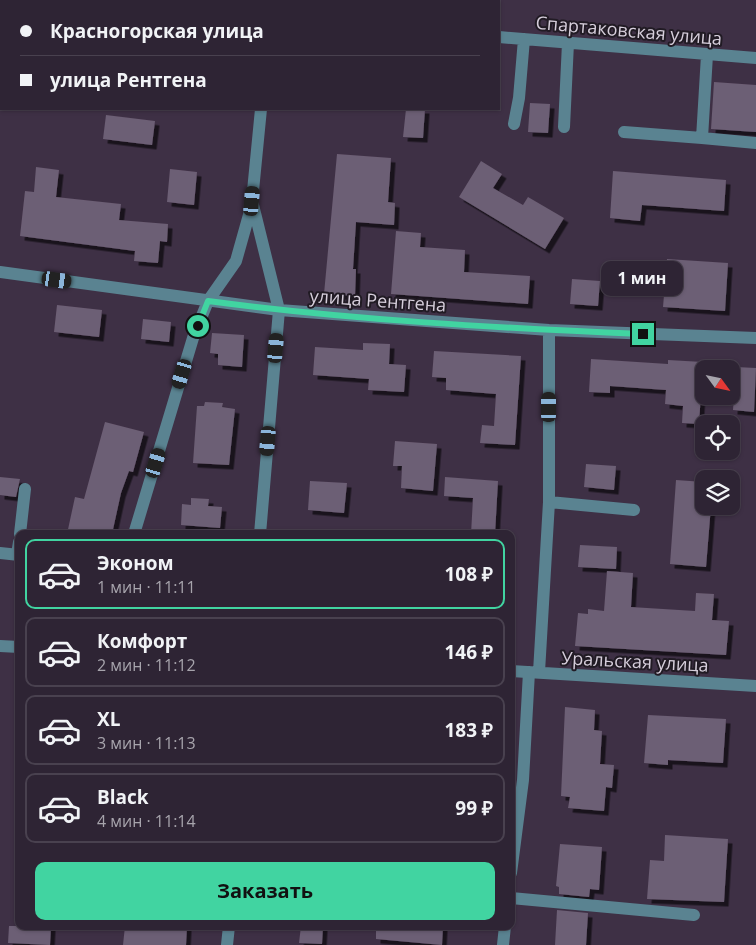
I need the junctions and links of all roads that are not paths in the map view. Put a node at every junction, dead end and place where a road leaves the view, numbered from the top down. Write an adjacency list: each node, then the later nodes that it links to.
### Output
1 (500, 37): 2 (street, Спартаковская улица)
2 (524, 39): 3 (street, Спартаковская улица); 7 (street)
3 (568, 43): 4 (street, Спартаковская улица); 8 (street)
4 (707, 55): 5 (street, Спартаковская улица); 10 (street)
5 (756, 58)
6 (262, 110): 12 (street)
7 (514, 124)
8 (564, 126)
9 (624, 132): 10 (street)
10 (702, 138): 11 (street)
11 (756, 143)
12 (252, 201): 14 (street); 15 (street)
13 (0, 272): 14 (street, улица Рентгена)
14 (208, 301): 15 (street, улица Рентгена); 22 (street)
15 (279, 310): 16 (street, улица Рентгена); 23 (street)
16 (549, 330): 17 (street, улица Рентгена); 19 (street)
17 (756, 338)
18 (26, 489): 21 (street)
19 (549, 502): 20 (street); 29 (street)
20 (634, 510)
21 (21, 530)
22 (135, 530)
23 (260, 530)
24 (15, 551): 25 (street)
25 (0, 553)
26 (0, 646): 27 (street)
27 (15, 647)
28 (515, 671): 29 (street, Уральская улица)
29 (534, 672): 30 (street, Уральская улица); 31 (street)
30 (756, 686)
31 (515, 844)
32 (515, 898): 33 (street)
33 (694, 915)
34 (229, 930): 36 (street)
35 (505, 930): 37 (street)
36 (227, 945)
37 (503, 945)

